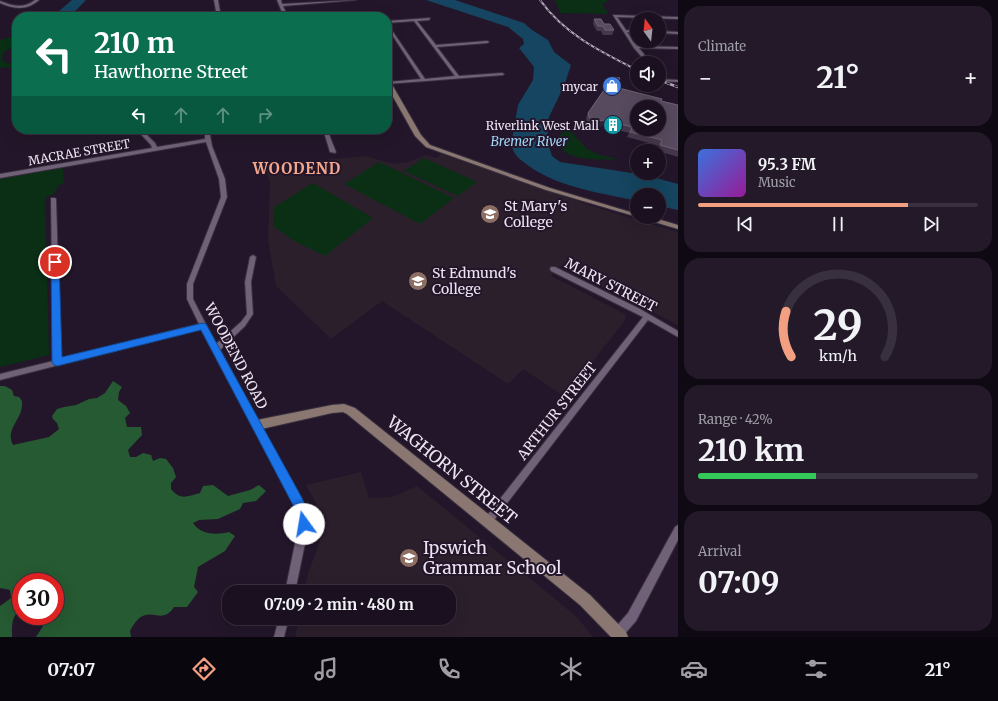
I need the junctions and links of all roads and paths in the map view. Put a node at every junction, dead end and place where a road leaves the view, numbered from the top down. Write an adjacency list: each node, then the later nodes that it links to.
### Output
1 (37, 0): 5 (street)
2 (216, 0): 7 (street)
3 (279, 0): 6 (street)
4 (354, 0): 6 (street)
5 (0, 2)
6 (281, 5): 8 (street)
7 (218, 12)
8 (284, 12)
9 (429, 19): 12 (street)
10 (630, 19): 14 (street)
11 (678, 19): 13 (street); 14 (street)
12 (416, 20): 15 (street); 23 (street)
13 (666, 20)
14 (616, 21): 17 (street)
15 (392, 22)
16 (392, 31): 30 (street)
17 (624, 31): 18 (street); 21 (street)
18 (630, 31)
19 (666, 32): 20 (street)
20 (678, 32)
21 (630, 40)
22 (487, 42): 23 (street)
23 (436, 46): 29 (street)
24 (636, 48): 27 (street)
25 (666, 48): 26 (street)
26 (678, 48)
27 (642, 56)
28 (502, 74): 29 (street)
29 (458, 77): 30 (street)
30 (424, 80): 32 (street)
31 (666, 81): 33 (street)
32 (392, 82)
33 (678, 82)
34 (392, 91): 43 (street)
35 (143, 134): 39 (street)
36 (208, 134): 38 (street, WOODEND ROAD)
37 (327, 134): 40 (street)
38 (208, 140): 39 (street, MACRAE STREET); 49 (street, WOODEND ROAD)
39 (155, 149): 41 (street, MACRAE STREET)
40 (333, 152)
41 (0, 176)
42 (53, 199): 52 (street)
43 (630, 214)
44 (666, 224): 45 (street)
45 (678, 227)
46 (253, 256): 51 (street)
47 (553, 269): 48 (street, MARY STREET)
48 (647, 317): 50 (street, MARY STREET); 55 (street, ARTHUR STREET)
49 (203, 326): 51 (street, WOODEND ROAD); 52 (street)
50 (678, 334)
51 (216, 349): 54 (street, WOODEND ROAD)
52 (57, 362): 53 (street)
53 (0, 377)
54 (256, 425): 55 (street, WAGHORN STREET); 57 (street, WOODEND ROAD)
55 (488, 521): 59 (street, WAGHORN STREET)
56 (678, 530): 59 (street)
57 (291, 585)
58 (282, 625): 60 (street)
59 (619, 635)
60 (279, 637)

